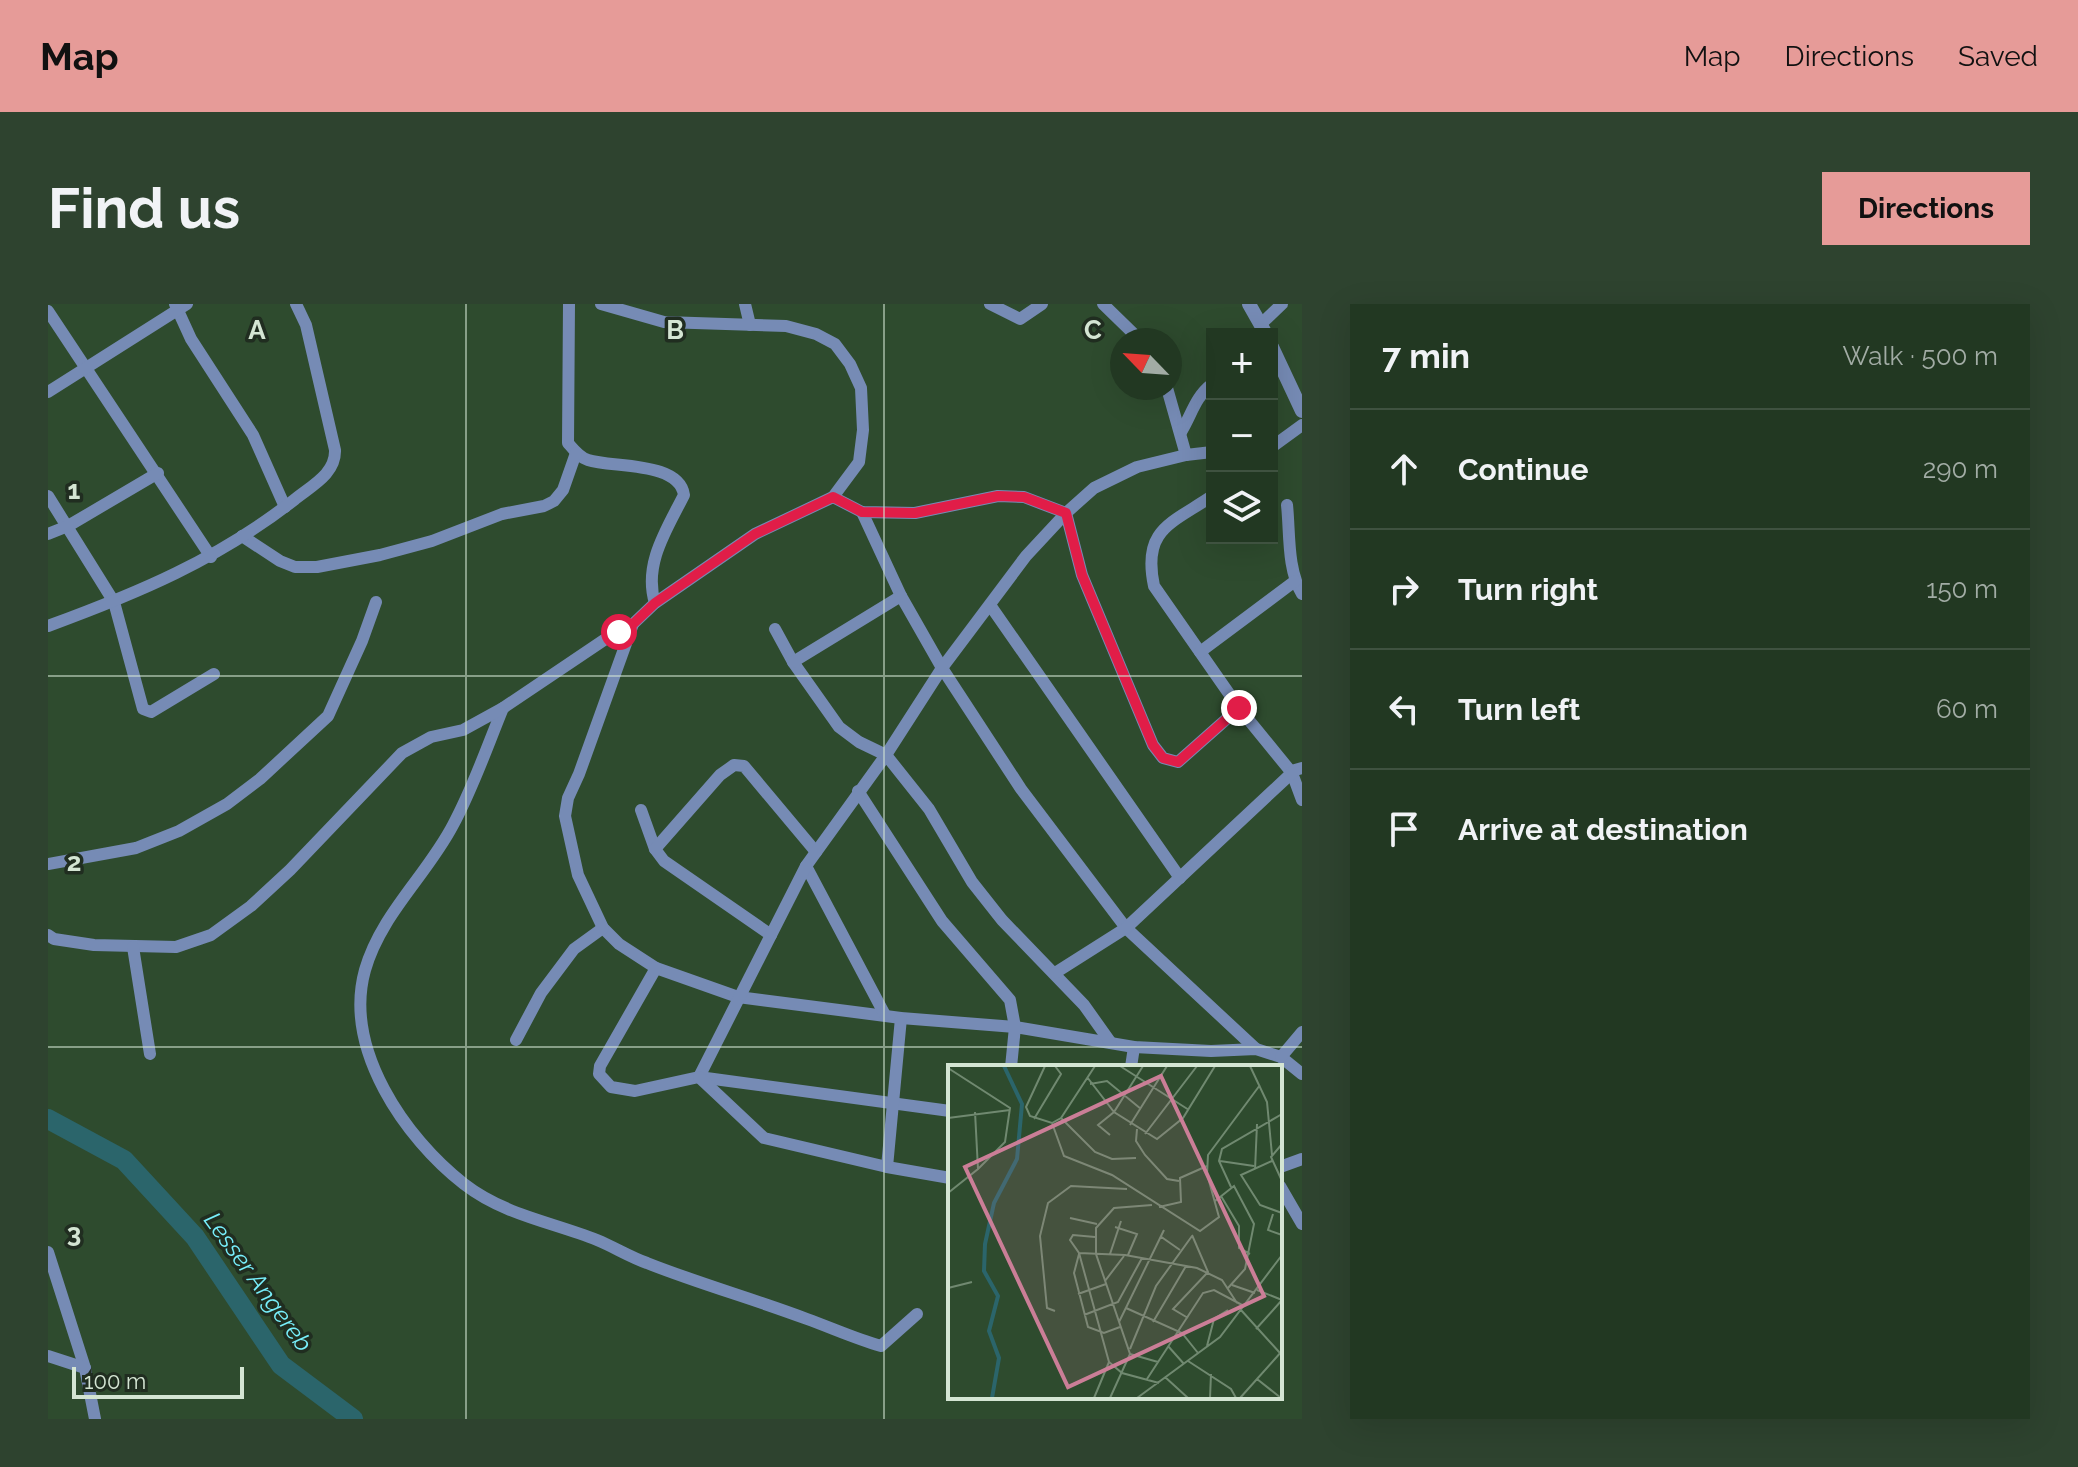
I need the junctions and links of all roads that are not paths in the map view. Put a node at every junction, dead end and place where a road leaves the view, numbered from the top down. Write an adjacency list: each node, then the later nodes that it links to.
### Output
1 (296, 304): 33 (street)
2 (569, 304): 25 (street)
3 (601, 304): 12 (street)
4 (745, 304): 12 (street)
5 (990, 304): 6 (street)
6 (1042, 304)
7 (1103, 304): 13 (street)
8 (1249, 304): 14 (street)
9 (1282, 304): 15 (street)
10 (180, 306): 17 (street); 33 (street)
11 (48, 311): 17 (street)
12 (750, 325): 30 (street)
13 (1128, 328)
14 (1262, 328)
15 (1264, 328)
16 (1278, 360): 21 (street)
17 (85, 366): 19 (street); 28 (street)
18 (1206, 388): 23 (street)
19 (48, 392)
20 (1171, 400): 23 (street)
21 (1302, 411)
22 (1302, 425): 24 (street)
23 (1181, 432): 27 (street)
24 (1278, 443)
25 (576, 453): 38 (street); 45 (street)
26 (1206, 453): 27 (street)
27 (1186, 455): 35 (street)
28 (158, 473): 36 (street); 39 (street)
29 (48, 496): 36 (street)
30 (833, 497): 34 (street); 45 (street)
31 (1206, 500): 50 (street)
32 (1287, 505): 40 (street)
33 (285, 507): 38 (street)
34 (862, 512): 35 (street); 42 (street)
35 (1066, 513): 46 (street); 55 (street)
36 (68, 526): 37 (street); 43 (street)
37 (48, 534)
38 (242, 536): 39 (street)
39 (211, 557): 43 (street)
40 (1295, 581): 41 (street); 50 (street)
41 (1302, 594)
42 (901, 596): 51 (street); 52 (street)
43 (114, 602): 48 (street); 53 (street)
44 (376, 602): 63 (street)
45 (655, 603): 47 (street)
46 (990, 605): 52 (street); 65 (street)
47 (633, 624): 54 (street); 66 (street)
48 (48, 626)
49 (775, 629): 51 (street)
50 (1200, 652): 55 (street)
51 (793, 662): 56 (street)
52 (942, 668): 56 (street); 67 (street)
53 (214, 674)
54 (503, 708): 70 (street); 97 (street)
55 (1239, 708): 57 (street)
56 (886, 755): 58 (street); 72 (street)
57 (1297, 771): 59 (street); 65 (street)
58 (858, 791): 62 (street); 76 (street)
59 (1302, 800)
60 (641, 810): 61 (street)
61 (655, 849): 62 (street); 69 (street)
62 (816, 852): 64 (street)
63 (48, 864)
64 (806, 866): 69 (street); 74 (street)
65 (1180, 878): 67 (street)
66 (603, 928): 71 (street); 78 (street)
67 (1126, 928): 72 (street); 81 (street)
68 (48, 935): 70 (street)
69 (771, 935): 73 (street)
70 (133, 947): 82 (street)
71 (656, 968): 73 (street); 87 (street)
72 (1055, 973): 79 (street)
73 (738, 997): 74 (street); 87 (street)
74 (885, 1015): 75 (street)
75 (901, 1018): 76 (street); 88 (street)
76 (1015, 1027): 79 (street); 84 (street)
77 (1302, 1032): 83 (street)
78 (516, 1040)
79 (1111, 1043): 80 (street)
80 (1134, 1047): 81 (street); 85 (street)
81 (1256, 1049): 83 (street)
82 (150, 1054)
83 (1281, 1057): 86 (street)
84 (1011, 1065)
85 (1131, 1065)
86 (1302, 1074)
87 (699, 1077): 88 (street); 92 (street)
88 (893, 1103): 89 (street); 92 (street)
89 (948, 1111)
90 (1302, 1159): 91 (street)
91 (1282, 1166)
92 (887, 1167): 93 (street)
93 (948, 1178)
94 (1282, 1189): 95 (street)
95 (1302, 1224)
96 (48, 1252): 99 (street)
97 (917, 1314)
98 (48, 1356): 99 (street)
99 (85, 1368): 100 (street)
100 (95, 1419)

